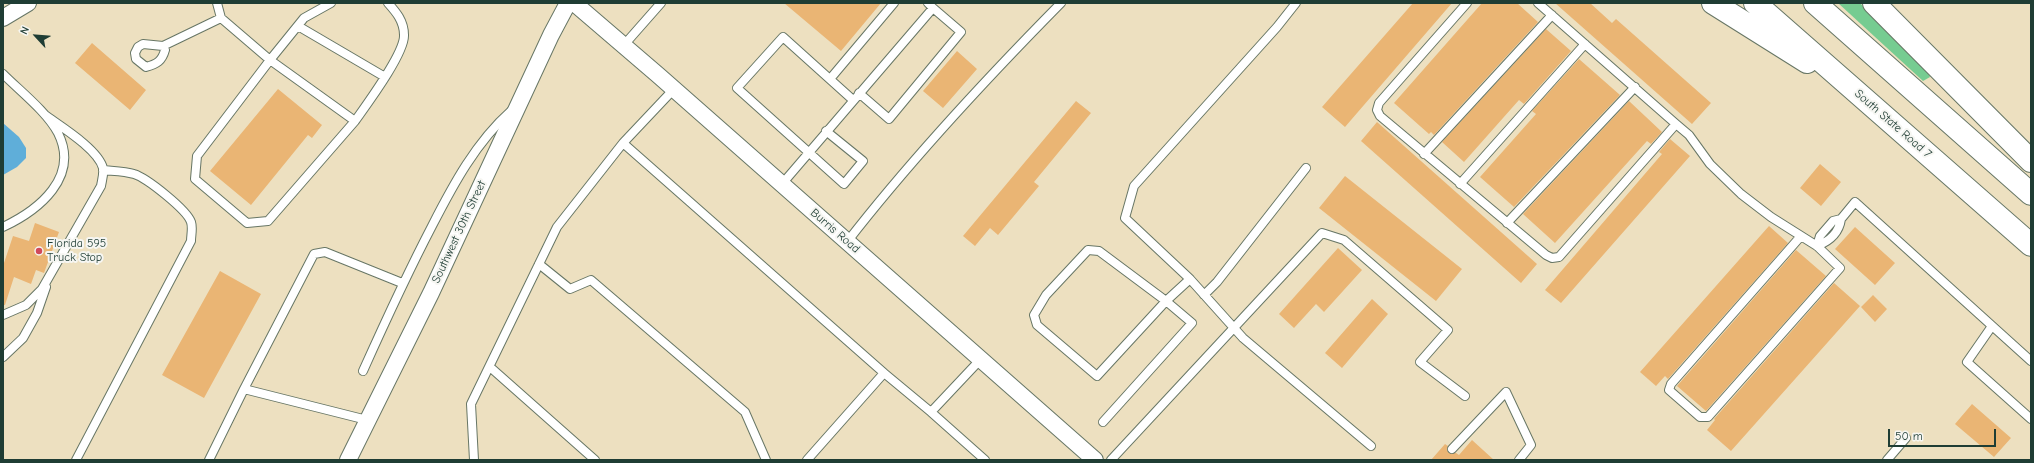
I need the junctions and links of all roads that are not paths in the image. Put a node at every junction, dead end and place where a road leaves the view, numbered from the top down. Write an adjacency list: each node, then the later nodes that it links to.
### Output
1 (28, 3): 19 (street)
2 (216, 3): 20 (lane)
3 (330, 3): 21 (lane)
4 (388, 3): 27 (lane)
5 (568, 3): 34 (street, Southwest 30th Street)
6 (574, 3): 23 (street, Burris Road)
7 (661, 3): 23 (lane)
8 (894, 3): 28 (lane)
9 (1062, 3): 51 (lane)
10 (1296, 3): 55 (lane)
11 (1467, 3): 41 (lane)
12 (1538, 3): 18 (lane)
13 (1713, 3): 32 (main road)
14 (1755, 3): 32 (main road, South State Road 7)
15 (1815, 3): 47 (main road)
16 (1874, 3): 42 (main road)
17 (931, 6): 31 (lane); 31 (lane)
18 (1552, 15): 22 (lane); 41 (lane)
19 (3, 18)
20 (222, 18): 24 (lane); 25 (lane)
21 (298, 26): 25 (lane); 27 (lane)
22 (1585, 44): 29 (lane); 46 (lane)
23 (624, 45): 30 (street, Burris Road)
24 (163, 46)
25 (270, 60): 36 (lane); 36 (lane)
26 (3, 74): 35 (lane)
27 (385, 77): 36 (lane)
28 (830, 79): 33 (lane); 40 (lane)
29 (1635, 88): 37 (lane); 48 (lane)
30 (674, 89): 39 (lane); 45 (street, Burris Road)
31 (859, 92): 33 (lane)
32 (1864, 98): 52 (main road, South State Road 7)
33 (853, 100): 38 (lane)
34 (519, 104): 57 (lane); 73 (street, Southwest 30th Street)
35 (45, 115): 44 (lane); 49 (lane)
36 (355, 120)
37 (1676, 124): 48 (lane); 50 (lane)
38 (826, 131): 40 (lane); 40 (lane)
39 (623, 143): 54 (lane); 68 (lane)
40 (808, 152): 45 (lane)
41 (1424, 154): 46 (lane)
42 (2031, 161)
43 (1306, 168): 58 (lane)
44 (103, 170): 56 (lane); 78 (lane)
45 (782, 184): 51 (street, Burris Road)
46 (1460, 184): 48 (lane)
47 (2031, 194)
48 (1507, 223)
49 (3, 227)
50 (1802, 236): 53 (lane); 53 (lane)
51 (847, 242): 64 (street, Burris Road)
52 (2031, 245)
53 (1817, 246): 61 (lane)
54 (539, 264): 66 (lane); 83 (lane)
55 (1190, 279): 58 (lane); 59 (lane)
56 (48, 281): 60 (lane); 63 (lane)
57 (402, 283): 67 (lane); 69 (lane)
58 (1204, 295): 62 (lane)
59 (1166, 301): 59 (lane); 74 (lane)
60 (3, 315)
61 (1992, 326): 65 (lane); 72 (lane)
62 (1235, 328): 70 (lane); 76 (lane); 87 (lane)
63 (3, 356)
64 (980, 360): 71 (lane); 86 (street, Burris Road)
65 (2031, 361)
66 (490, 367): 81 (lane); 82 (lane)
67 (363, 371)
68 (884, 373): 71 (lane); 84 (lane)
69 (244, 389): 73 (lane); 79 (lane)
70 (1465, 396)
71 (931, 412): 85 (lane)
72 (2031, 419)
73 (367, 420): 80 (street, Southwest 30th Street)
74 (1103, 422)
75 (1906, 438): 89 (lane)
76 (1371, 446)
77 (1452, 449): 88 (lane)
78 (76, 460)
79 (209, 460)
80 (348, 460)
81 (474, 460)
82 (595, 460)
83 (766, 460)
84 (807, 460)
85 (985, 460)
86 (1095, 460)
87 (1111, 460)
88 (1520, 460)
89 (1888, 460)

